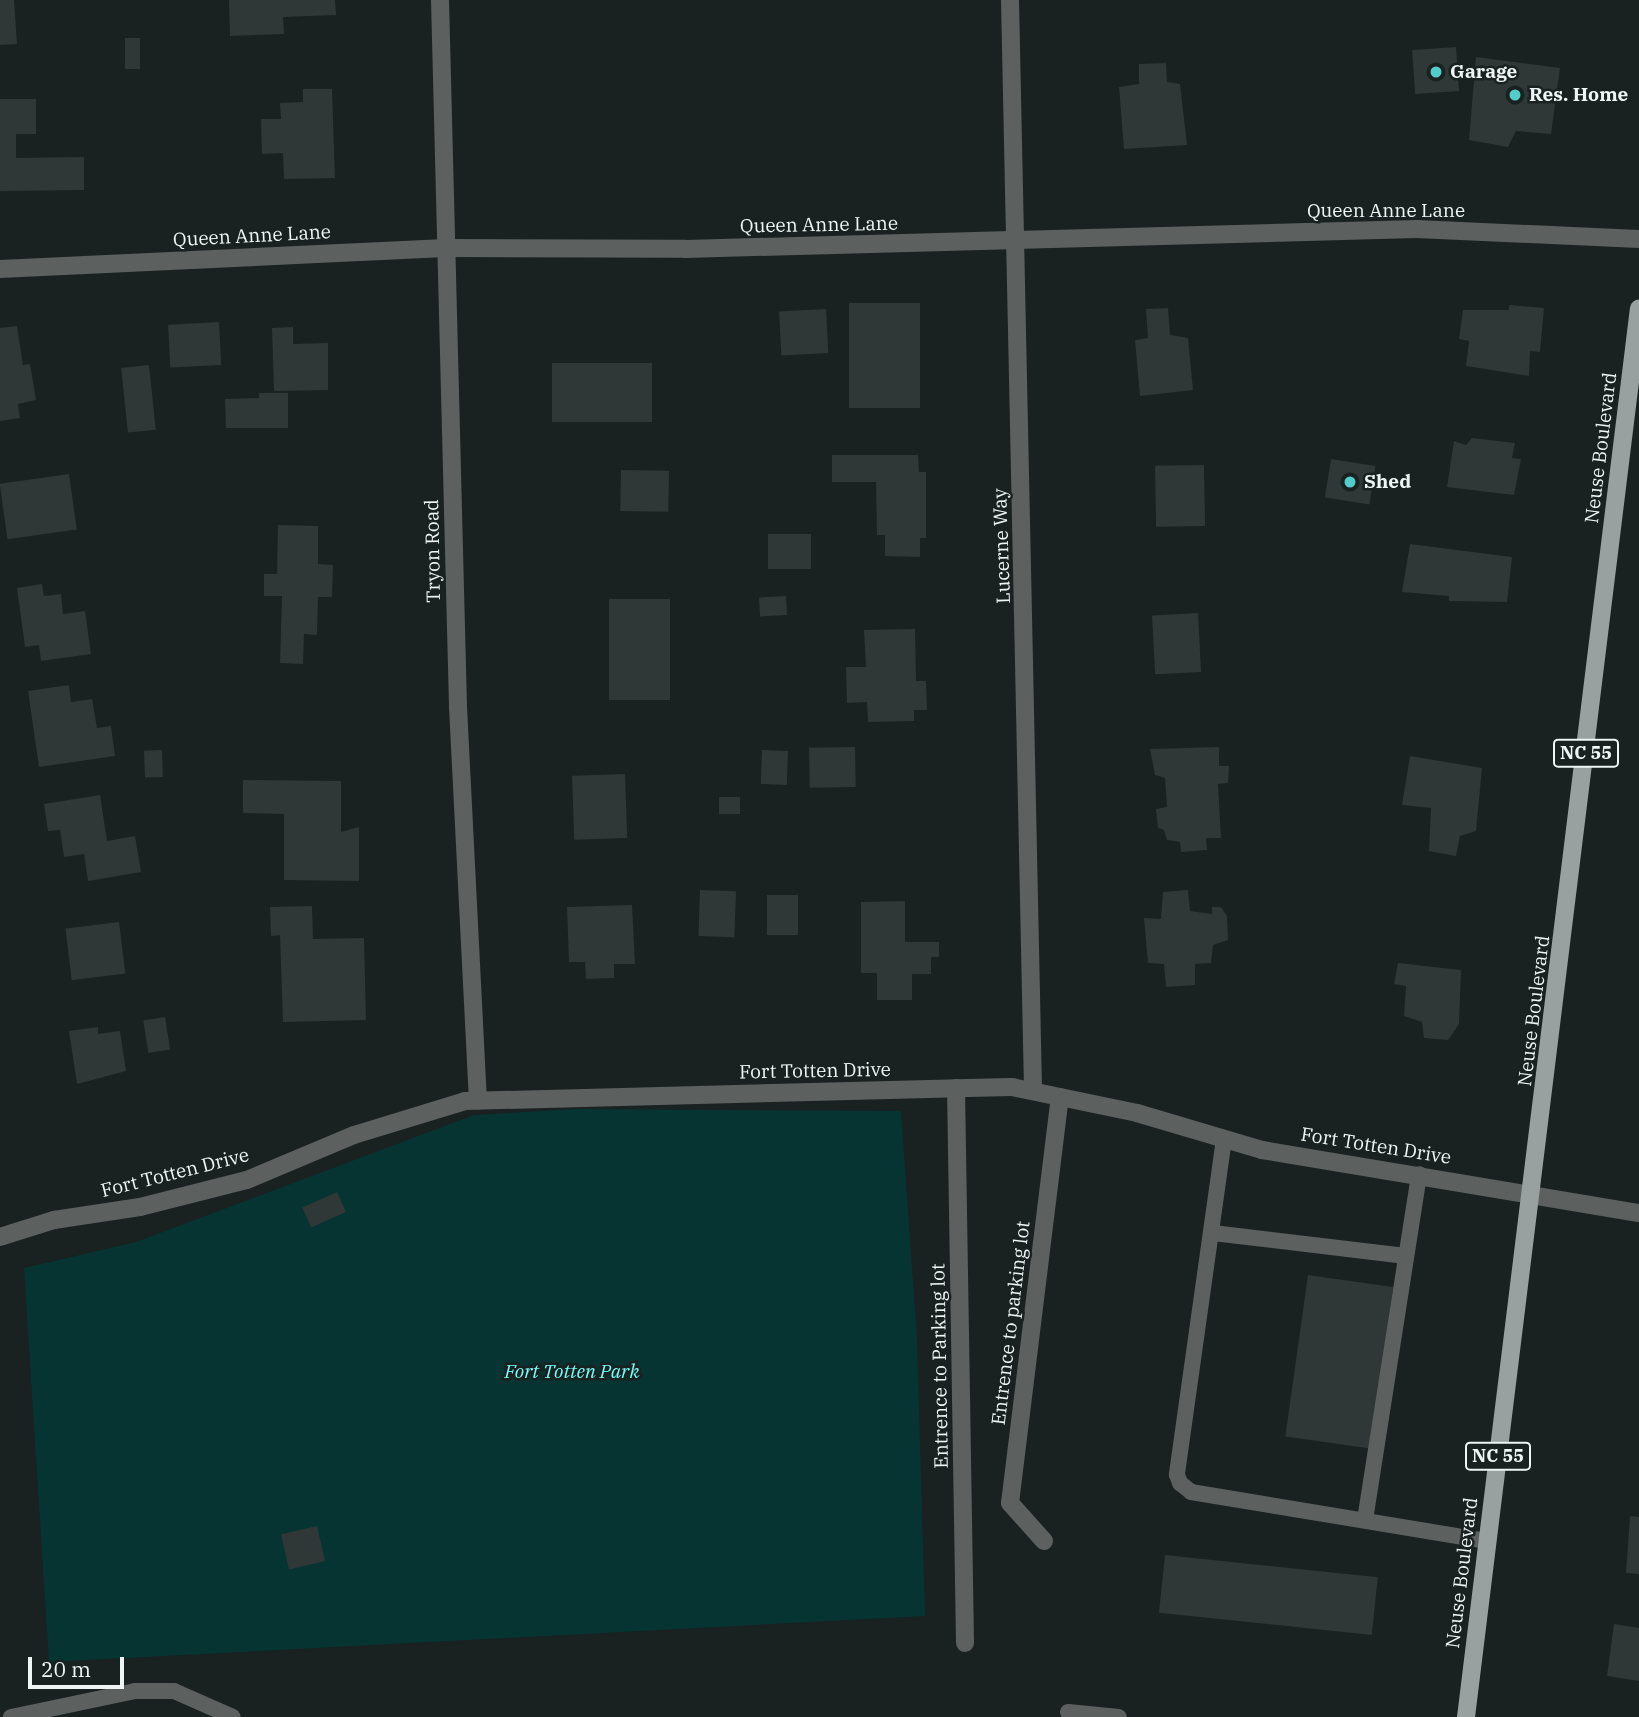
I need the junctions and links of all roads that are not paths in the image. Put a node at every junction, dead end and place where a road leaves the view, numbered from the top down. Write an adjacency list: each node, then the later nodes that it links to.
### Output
1 (439, 0): 5 (street, Tryon Road)
2 (1010, 0): 4 (street, Lucerne Way)
3 (1639, 239): 4 (street, Queen Anne Lane)
4 (1017, 242): 5 (street, Queen Anne Lane); 9 (street, Lucerne Way)
5 (446, 248): 6 (street, Queen Anne Lane); 11 (street, Tryon Road)
6 (0, 269)
7 (1639, 309): 14 (main road, Neuse Boulevard / NC 55)
8 (956, 1088): 9 (street, Fort Totten Drive); 11 (street, Fort Totten Drive); 22 (street, Entrence to Parking lot)
9 (1033, 1091): 10 (street, Fort Totten Drive)
10 (1060, 1097): 12 (street, Fort Totten Drive); 20 (street, Entrence to parking lot)
11 (478, 1100): 17 (street, Fort Totten Drive)
12 (1224, 1139): 13 (street, Fort Totten Drive); 16 (lane)
13 (1419, 1174): 14 (street, Fort Totten Drive); 18 (lane)
14 (1534, 1196): 15 (street, Fort Totten Drive); 21 (main road, Neuse Boulevard / NC 55)
15 (1639, 1213)
16 (1213, 1233): 18 (lane); 19 (lane)
17 (0, 1237)
18 (1406, 1256): 19 (lane)
19 (1365, 1520): 21 (lane)
20 (1044, 1541)
21 (1486, 1541): 27 (main road, Neuse Boulevard / NC 55)
22 (965, 1643)
23 (1068, 1712): 26 (lane)
24 (11, 1717): 25 (lane)
25 (233, 1717)
26 (1119, 1717)
27 (1466, 1717)

